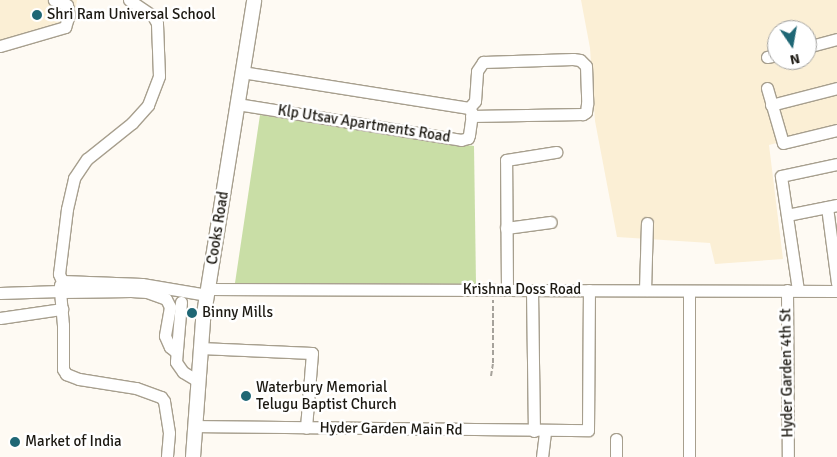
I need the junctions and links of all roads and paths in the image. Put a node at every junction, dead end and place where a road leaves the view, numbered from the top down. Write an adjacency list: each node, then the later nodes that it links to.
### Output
1 (54, 0): 6 (street)
2 (129, 0): 23 (street)
3 (254, 0): 7 (main road, Cooks Road)
4 (837, 39): 5 (street)
5 (817, 44)
6 (0, 46)
7 (242, 72): 10 (main road, Cooks Road); 12 (street, Klp Utsav Apartments Road)
8 (767, 88): 11 (street)
9 (837, 88): 11 (street)
10 (238, 104): 12 (street, Klp Utsav Apartments Road); 32 (main road, Cooks Road)
11 (771, 105): 13 (street)
12 (470, 112): 12 (street, Klp Utsav Apartments Road)
13 (837, 130)
14 (556, 152): 20 (street)
15 (837, 164): 17 (street, Hyder Garden 4th St)
16 (832, 206): 17 (street); 21 (street)
17 (787, 215): 30 (street, Hyder Garden 4th St)
18 (551, 222): 20 (street)
19 (647, 223): 28 (street)
20 (506, 228): 25 (street)
21 (834, 248): 22 (street)
22 (837, 282)
23 (61, 286): 32 (street, Krishna Doss Road); 33 (street); 35 (street); 38 (street)
24 (493, 290): 25 (street, Krishna Doss Road); 32 (street, Krishna Doss Road); 39 (path)
25 (507, 290): 26 (street, Krishna Doss Road)
26 (532, 290): 27 (street, Krishna Doss Road); 43 (street)
27 (589, 290): 28 (street, Krishna Doss Road); 43 (street, Hyder Garden Main Rd)
28 (645, 290): 29 (street, Krishna Doss Road)
29 (689, 290): 30 (street, Krishna Doss Road); 49 (street)
30 (792, 290): 31 (street, Krishna Doss Road); 50 (street, Hyder Garden 4th St)
31 (837, 291)
32 (207, 292): 37 (main road, Cooks Road)
33 (0, 293)
34 (180, 302): 38 (street)
35 (62, 310): 36 (street); 45 (street)
36 (0, 318)
37 (200, 348): 40 (main road, Cooks Road); 42 (street)
38 (176, 352): 40 (street)
39 (490, 376)
40 (198, 380): 41 (main road, Cooks Road)
41 (195, 426): 42 (street, Hyder Garden Main Rd); 46 (main road, Cooks Road)
42 (306, 428): 43 (street, Hyder Garden Main Rd)
43 (539, 431): 47 (street)
44 (616, 439): 48 (street)
45 (167, 457)
46 (193, 457)
47 (542, 457)
48 (616, 457)
49 (689, 457)
50 (788, 457)

